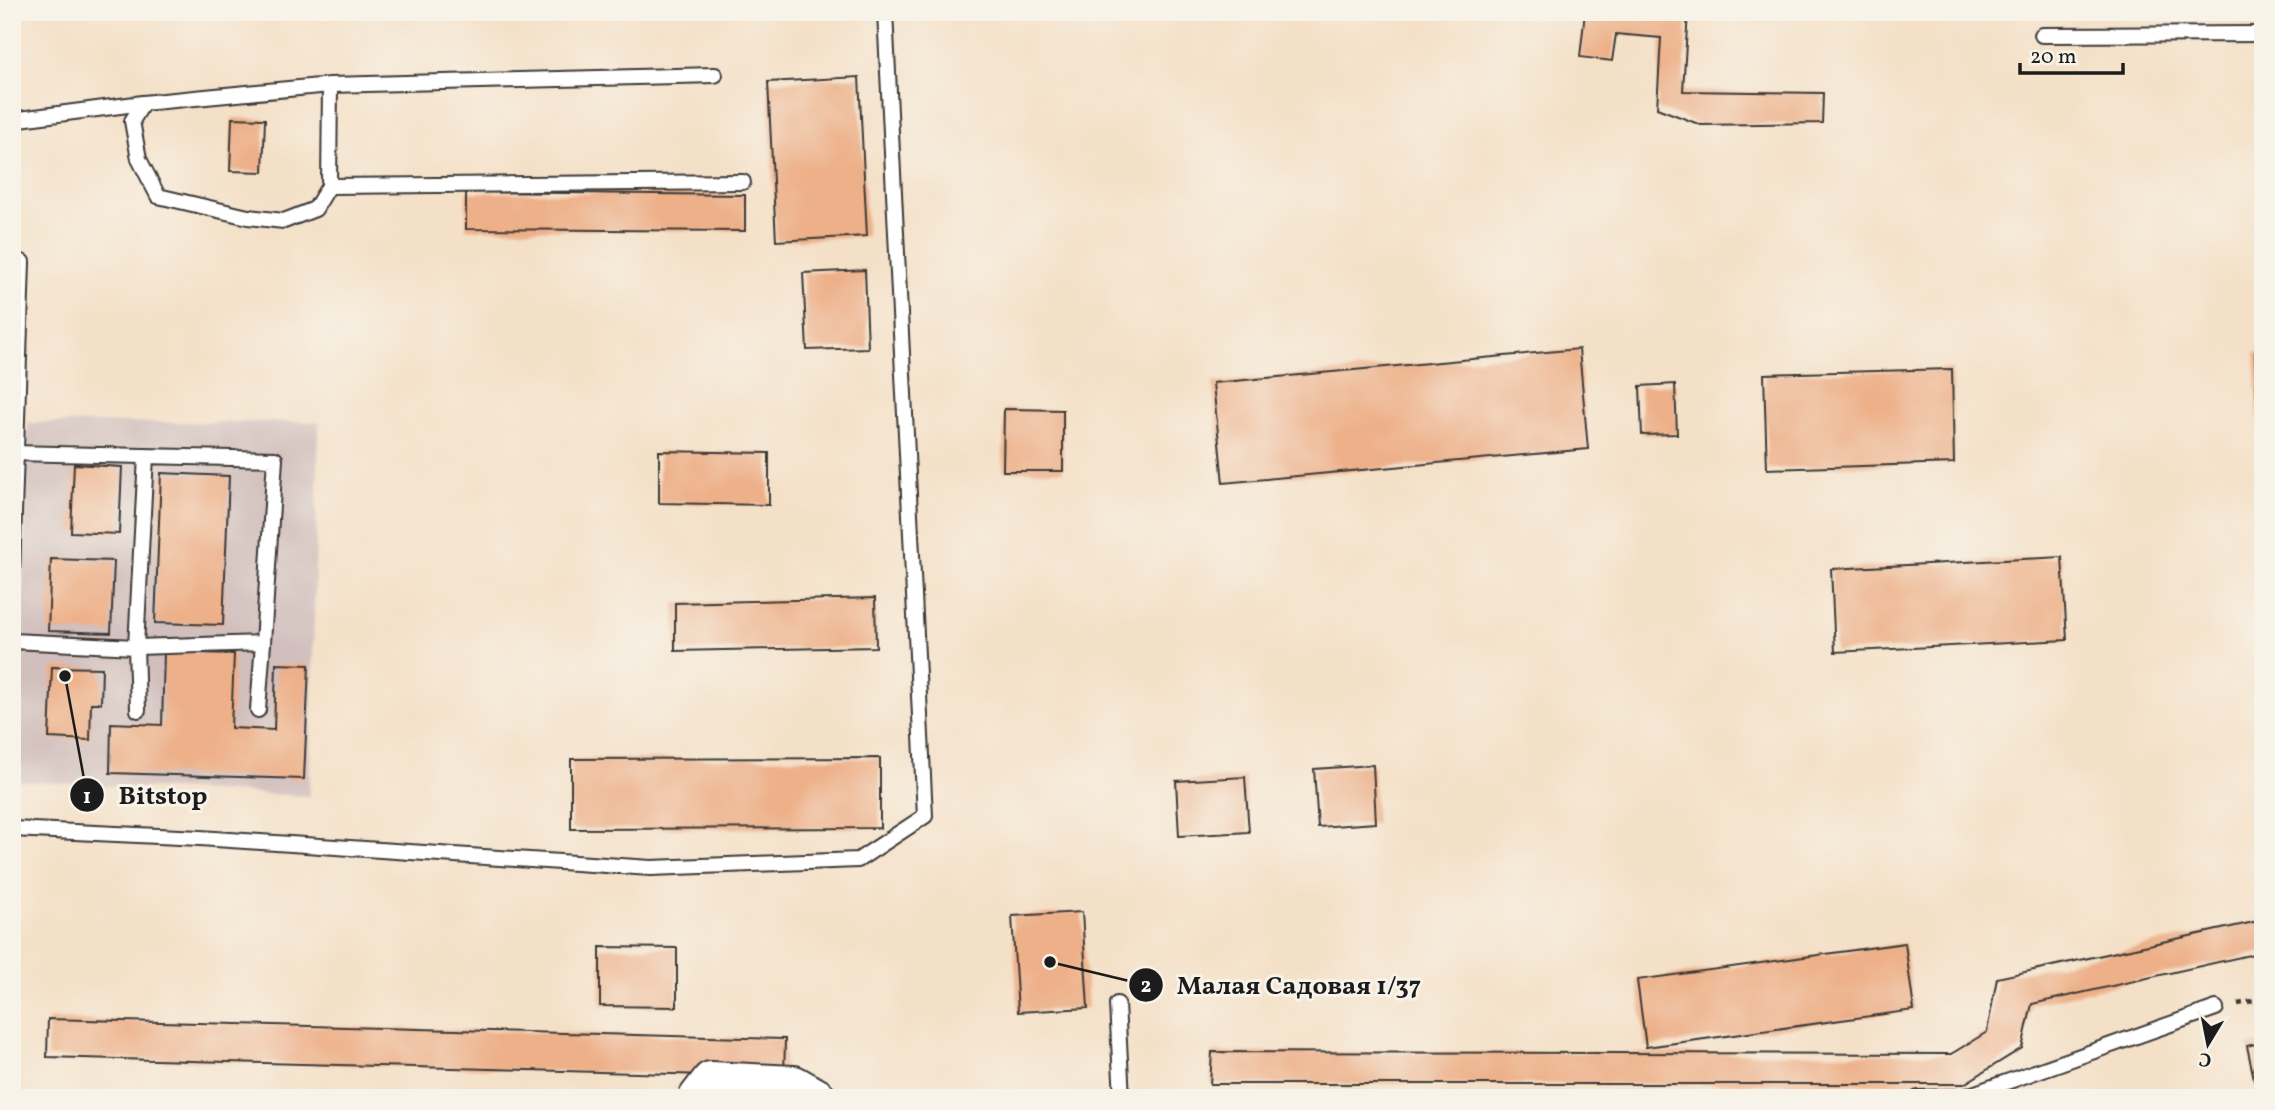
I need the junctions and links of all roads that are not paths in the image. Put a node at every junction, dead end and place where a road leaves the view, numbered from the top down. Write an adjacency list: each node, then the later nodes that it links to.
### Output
1 (885, 12): 19 (lane)
2 (2263, 34): 3 (lane)
3 (2042, 35)
4 (715, 75): 5 (lane)
5 (330, 85): 6 (lane); 9 (lane)
6 (143, 103): 7 (lane); 9 (lane)
7 (12, 120)
8 (743, 182): 9 (lane)
9 (329, 186)
10 (12, 258): 11 (lane)
11 (14, 453): 12 (lane); 13 (lane)
12 (146, 456): 15 (lane); 16 (lane)
13 (12, 576)
14 (12, 641): 16 (lane)
15 (263, 643): 16 (lane); 18 (lane)
16 (136, 647): 17 (lane)
17 (138, 710)
18 (258, 710)
19 (12, 829)
20 (1118, 1004): 24 (lane)
21 (2216, 1008): 25 (lane)
22 (698, 1098): 23 (street)
23 (817, 1098)
24 (1122, 1098)
25 (1919, 1098)

